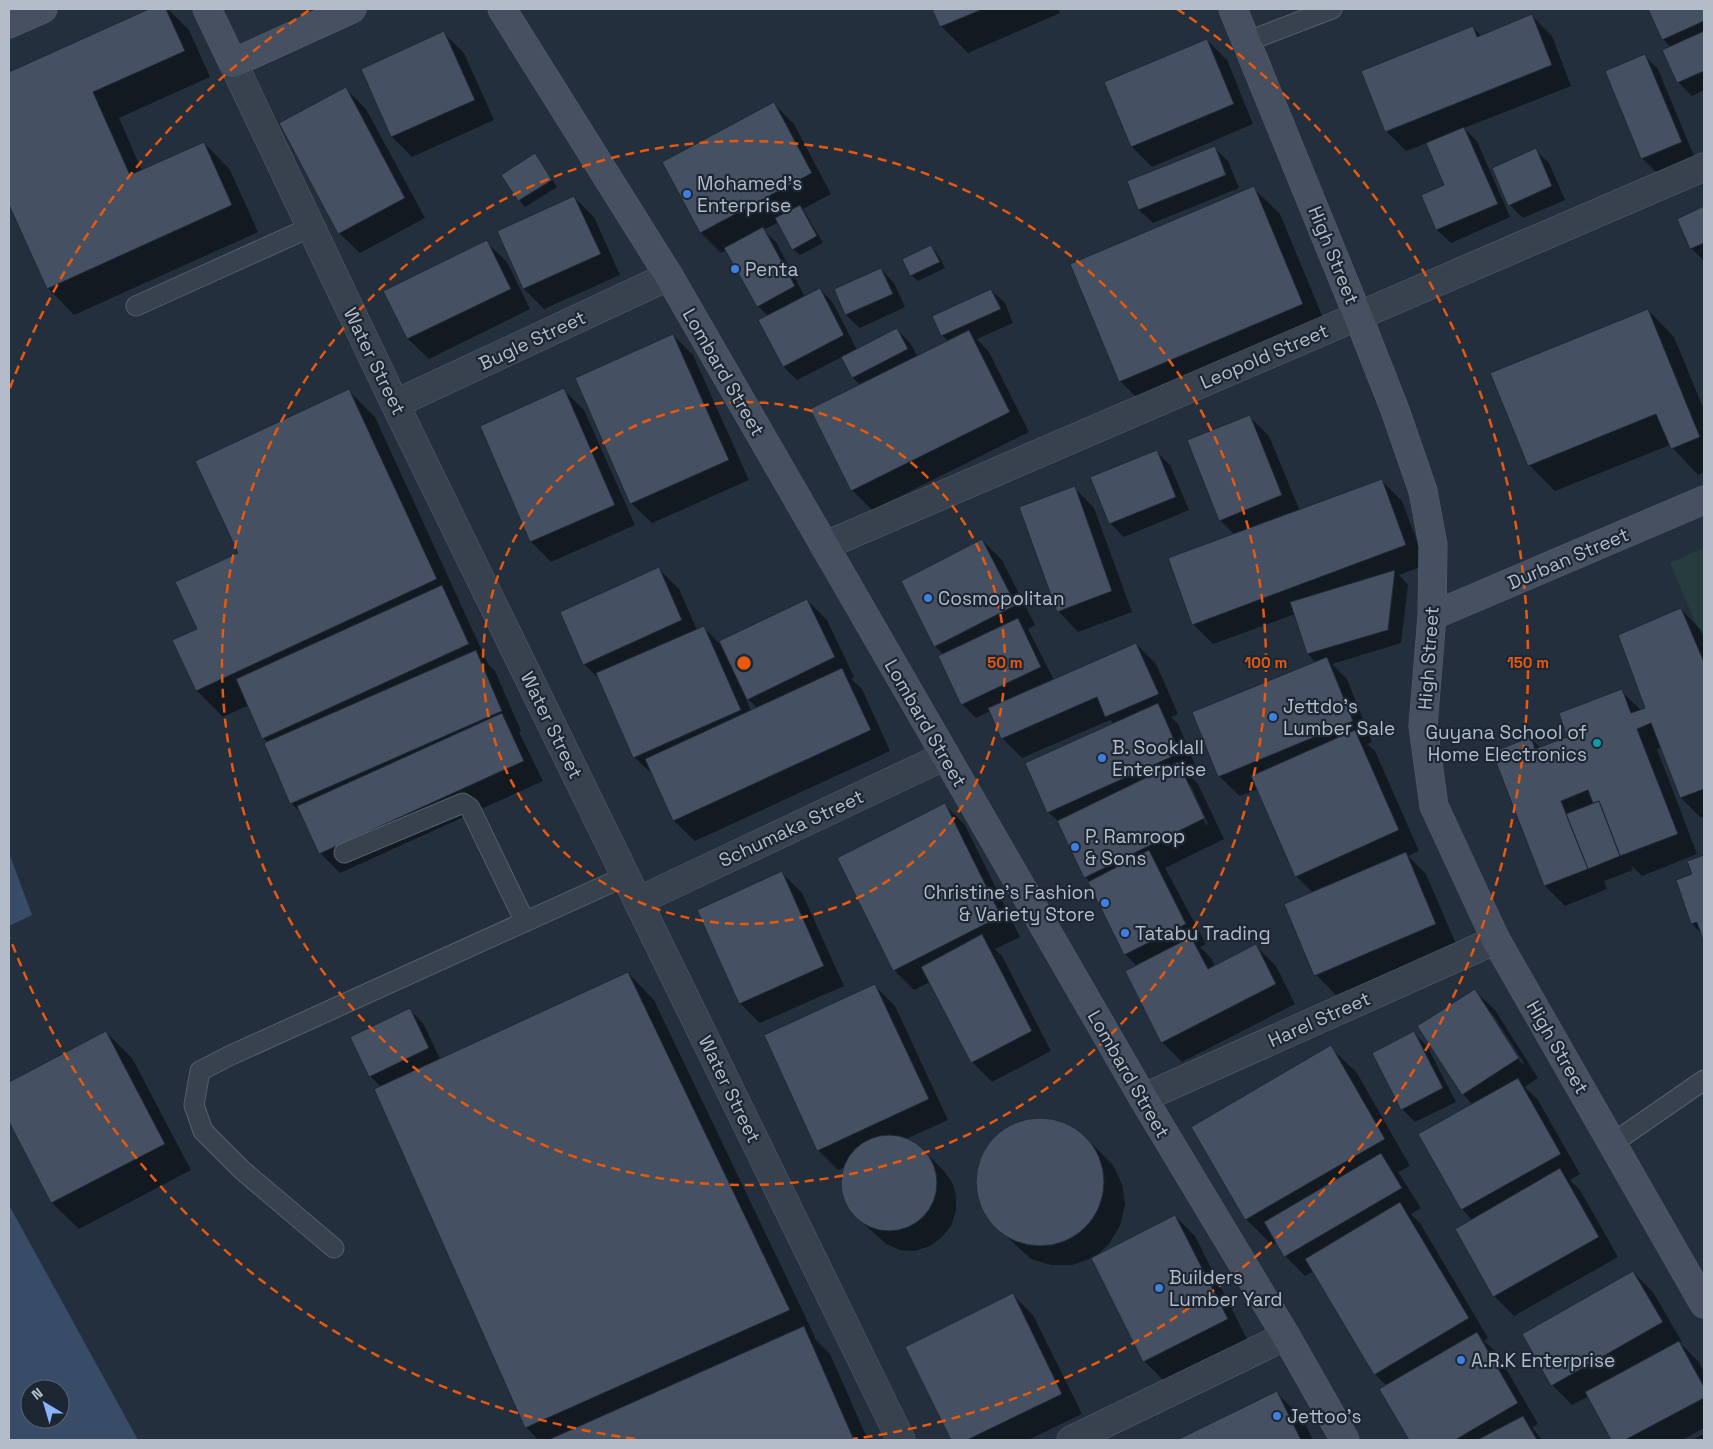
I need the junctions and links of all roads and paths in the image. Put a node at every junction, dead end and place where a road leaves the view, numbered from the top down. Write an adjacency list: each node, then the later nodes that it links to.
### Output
1 (43, 9): 7 (main road)
2 (207, 9): 9 (main road, Water Street)
3 (352, 9): 9 (main road)
4 (502, 9): 12 (main road, Lombard Street)
5 (1233, 9): 8 (main road, High Street)
6 (1332, 9): 8 (lane)
7 (9, 24)
8 (1246, 42): 14 (main road, High Street)
9 (233, 63): 11 (street, Water Street)
10 (1704, 167): 14 (street, Leopold Street)
11 (311, 227): 13 (lane); 15 (street, Water Street)
12 (670, 276): 15 (street, Bugle Street); 17 (main road, Lombard Street)
13 (136, 306)
14 (1358, 316): 17 (street, Leopold Street); 18 (main road, High Street)
15 (395, 404): 21 (street, Water Street)
16 (1704, 500): 18 (main road, Durban Street)
17 (824, 546): 19 (main road, Lombard Street)
18 (1432, 616): 24 (main road, High Street)
19 (945, 756): 22 (street, Schumaka Street); 26 (main road, Lombard Street)
20 (344, 853): 23 (lane)
21 (626, 876): 22 (street, Water Street); 23 (lane)
22 (638, 900): 31 (street, Water Street)
23 (525, 922): 28 (lane)
24 (1496, 940): 26 (street, Harel Street); 27 (main road, High Street)
25 (1704, 1080): 27 (lane)
26 (1143, 1098): 30 (main road, Lombard Street)
27 (1612, 1143): 29 (main road, High Street)
28 (334, 1248)
29 (1704, 1304)
30 (1286, 1336): 32 (street); 33 (main road, Lombard Street)
31 (901, 1440)
32 (1071, 1440)
33 (1345, 1440)

